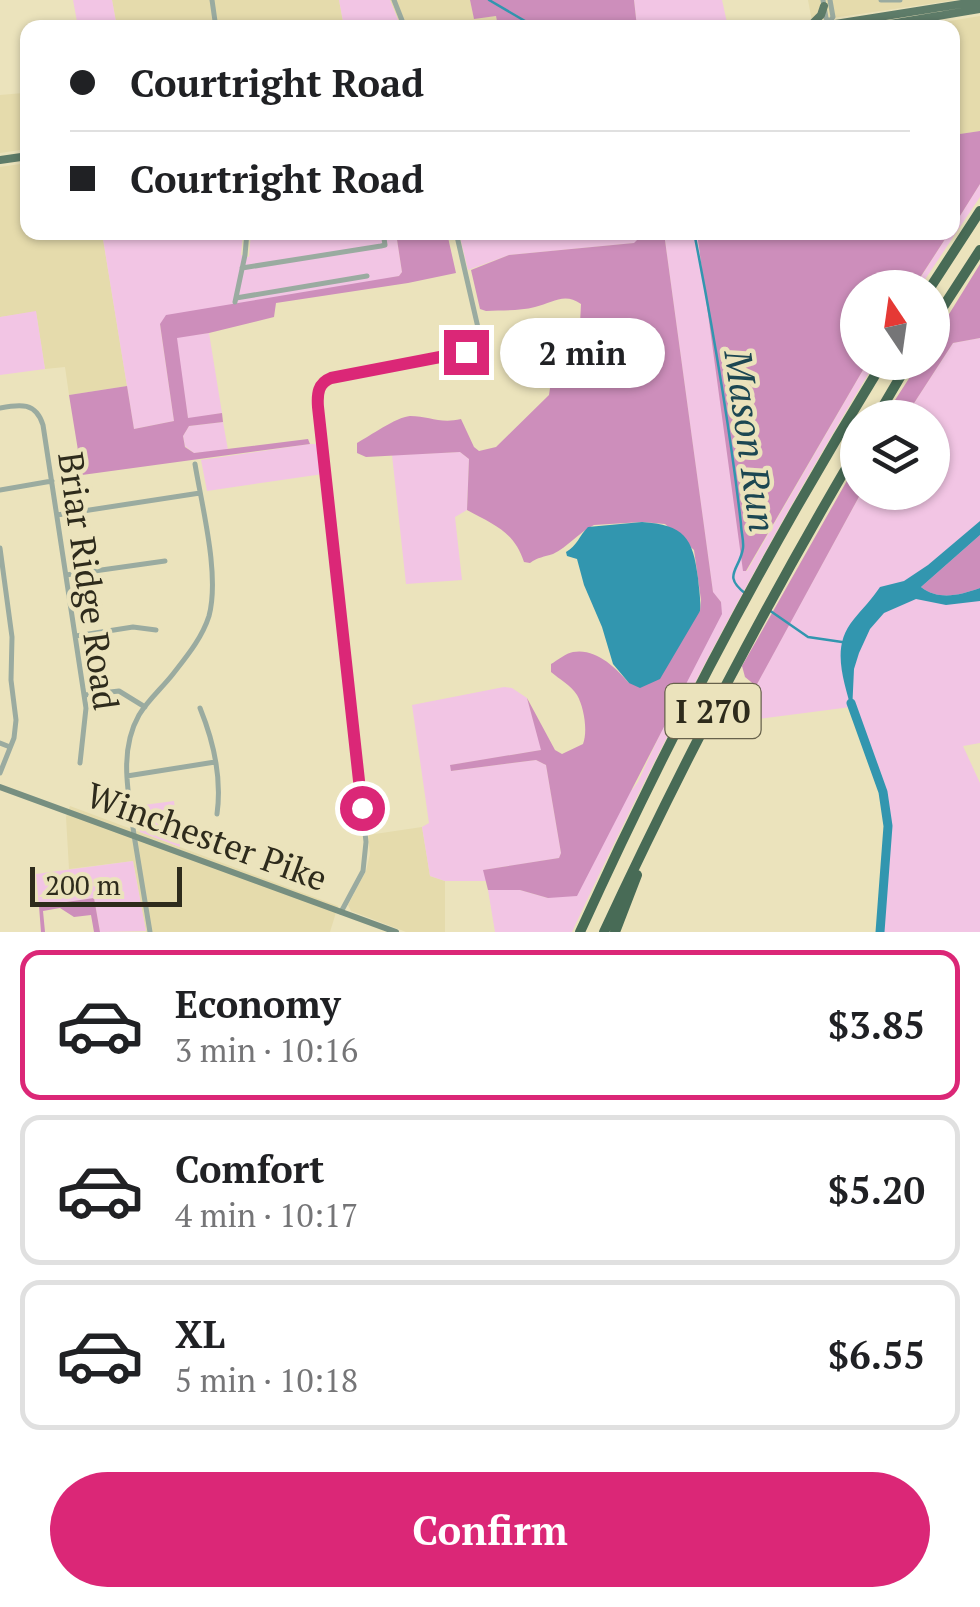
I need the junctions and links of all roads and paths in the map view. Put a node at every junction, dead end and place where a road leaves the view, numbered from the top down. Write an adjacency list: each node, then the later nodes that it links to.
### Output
1 (881, 0): 2 (street)
2 (900, 0)
3 (980, 1): 5 (main road)
4 (980, 10): 6 (main road)
5 (856, 20)
6 (917, 20)
7 (980, 211): 13 (highway)
8 (246, 240): 12 (street)
9 (384, 240): 12 (street)
10 (458, 240): 42 (street)
11 (980, 250): 15 (highway)
12 (242, 268): 14 (street)
13 (942, 270)
14 (367, 276)
15 (950, 296)
16 (872, 380): 45 (highway, I 270)
17 (0, 408): 20 (street, Briar Ridge Road)
18 (195, 464): 22 (street)
19 (840, 480): 39 (highway, I 270)
20 (52, 482): 21 (street); 23 (street, Briar Ridge Road)
21 (0, 490)
22 (200, 493): 23 (street); 30 (street)
23 (57, 515): 26 (street, Briar Ridge Road)
24 (0, 548): 33 (street)
25 (165, 561): 26 (street)
26 (66, 575): 28 (street, Briar Ridge Road)
27 (156, 630): 28 (street)
28 (76, 636): 29 (street, Briar Ridge Road)
29 (84, 695): 30 (street); 35 (street, Briar Ridge Road)
30 (145, 707): 37 (street)
31 (200, 708): 34 (street)
32 (0, 743): 33 (street)
33 (10, 747): 36 (street)
34 (214, 762): 37 (street); 40 (street)
35 (80, 763)
36 (0, 773)
37 (127, 776): 41 (street)
38 (0, 786): 41 (main road, Winchester Pike)
39 (664, 804): 46 (highway, I 270); 47 (highway)
40 (218, 814)
41 (134, 836): 42 (main road, Winchester Pike); 43 (street)
42 (341, 912): 44 (main road, Winchester Pike)
43 (150, 932)
44 (396, 932)
45 (580, 932)
46 (604, 932)
47 (614, 932)

